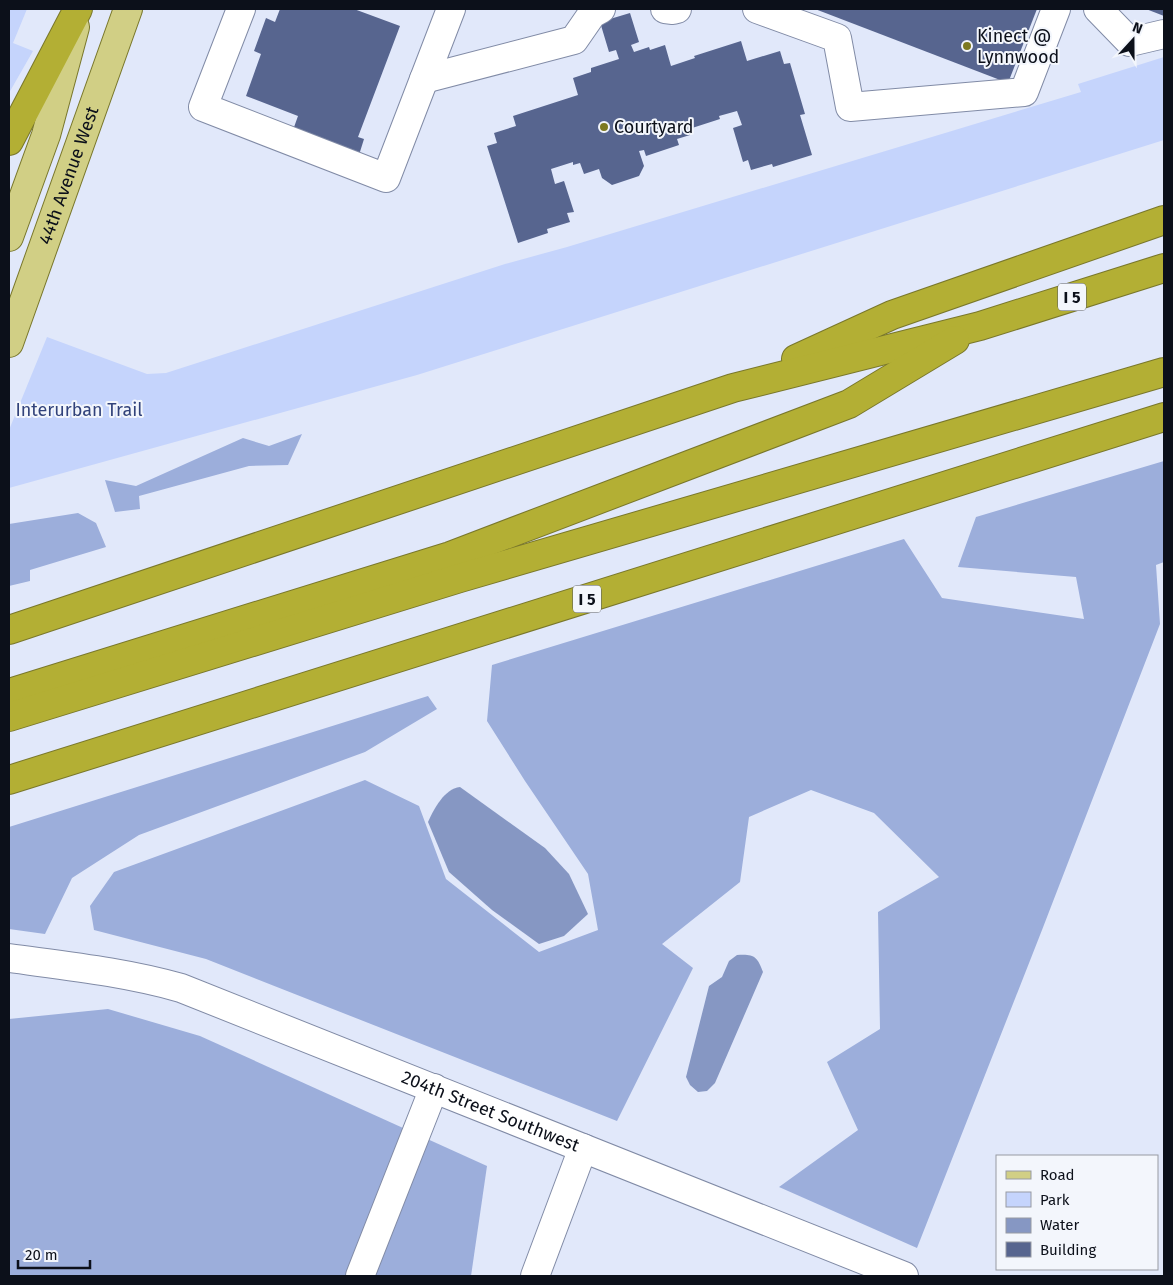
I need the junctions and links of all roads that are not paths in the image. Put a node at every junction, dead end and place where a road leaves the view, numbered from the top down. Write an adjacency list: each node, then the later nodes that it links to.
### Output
1 (79, 9): 13 (highway); 15 (main road, 44th Avenue West)
2 (128, 9): 18 (main road, 44th Avenue West)
3 (241, 9): 12 (street)
4 (450, 9): 12 (street)
5 (601, 9): 12 (street)
6 (666, 9): 7 (street)
7 (677, 9)
8 (757, 9): 9 (street)
9 (1056, 9)
10 (1098, 9): 11 (street)
11 (1164, 34)
12 (424, 79)
13 (9, 140)
14 (1164, 220): 20 (highway)
15 (9, 237)
16 (1164, 268): 17 (highway, I 5)
17 (980, 326): 20 (highway, I 5); 23 (highway)
18 (9, 342)
19 (1164, 372): 23 (highway)
20 (733, 388): 22 (highway, I 5)
21 (1164, 417): 24 (highway, I 5)
22 (9, 630)
23 (9, 701)
24 (9, 780)
25 (9, 958): 26 (street, 204th Street Southwest)
26 (71, 966): 27 (street, 204th Street Southwest); 28 (street, 204th Street Southwest)
27 (9, 976)
28 (434, 1088): 29 (street, 204th Street Southwest); 30 (street)
29 (583, 1148): 31 (street); 32 (street, 204th Street Southwest)
30 (360, 1276)
31 (535, 1276)
32 (904, 1276)

